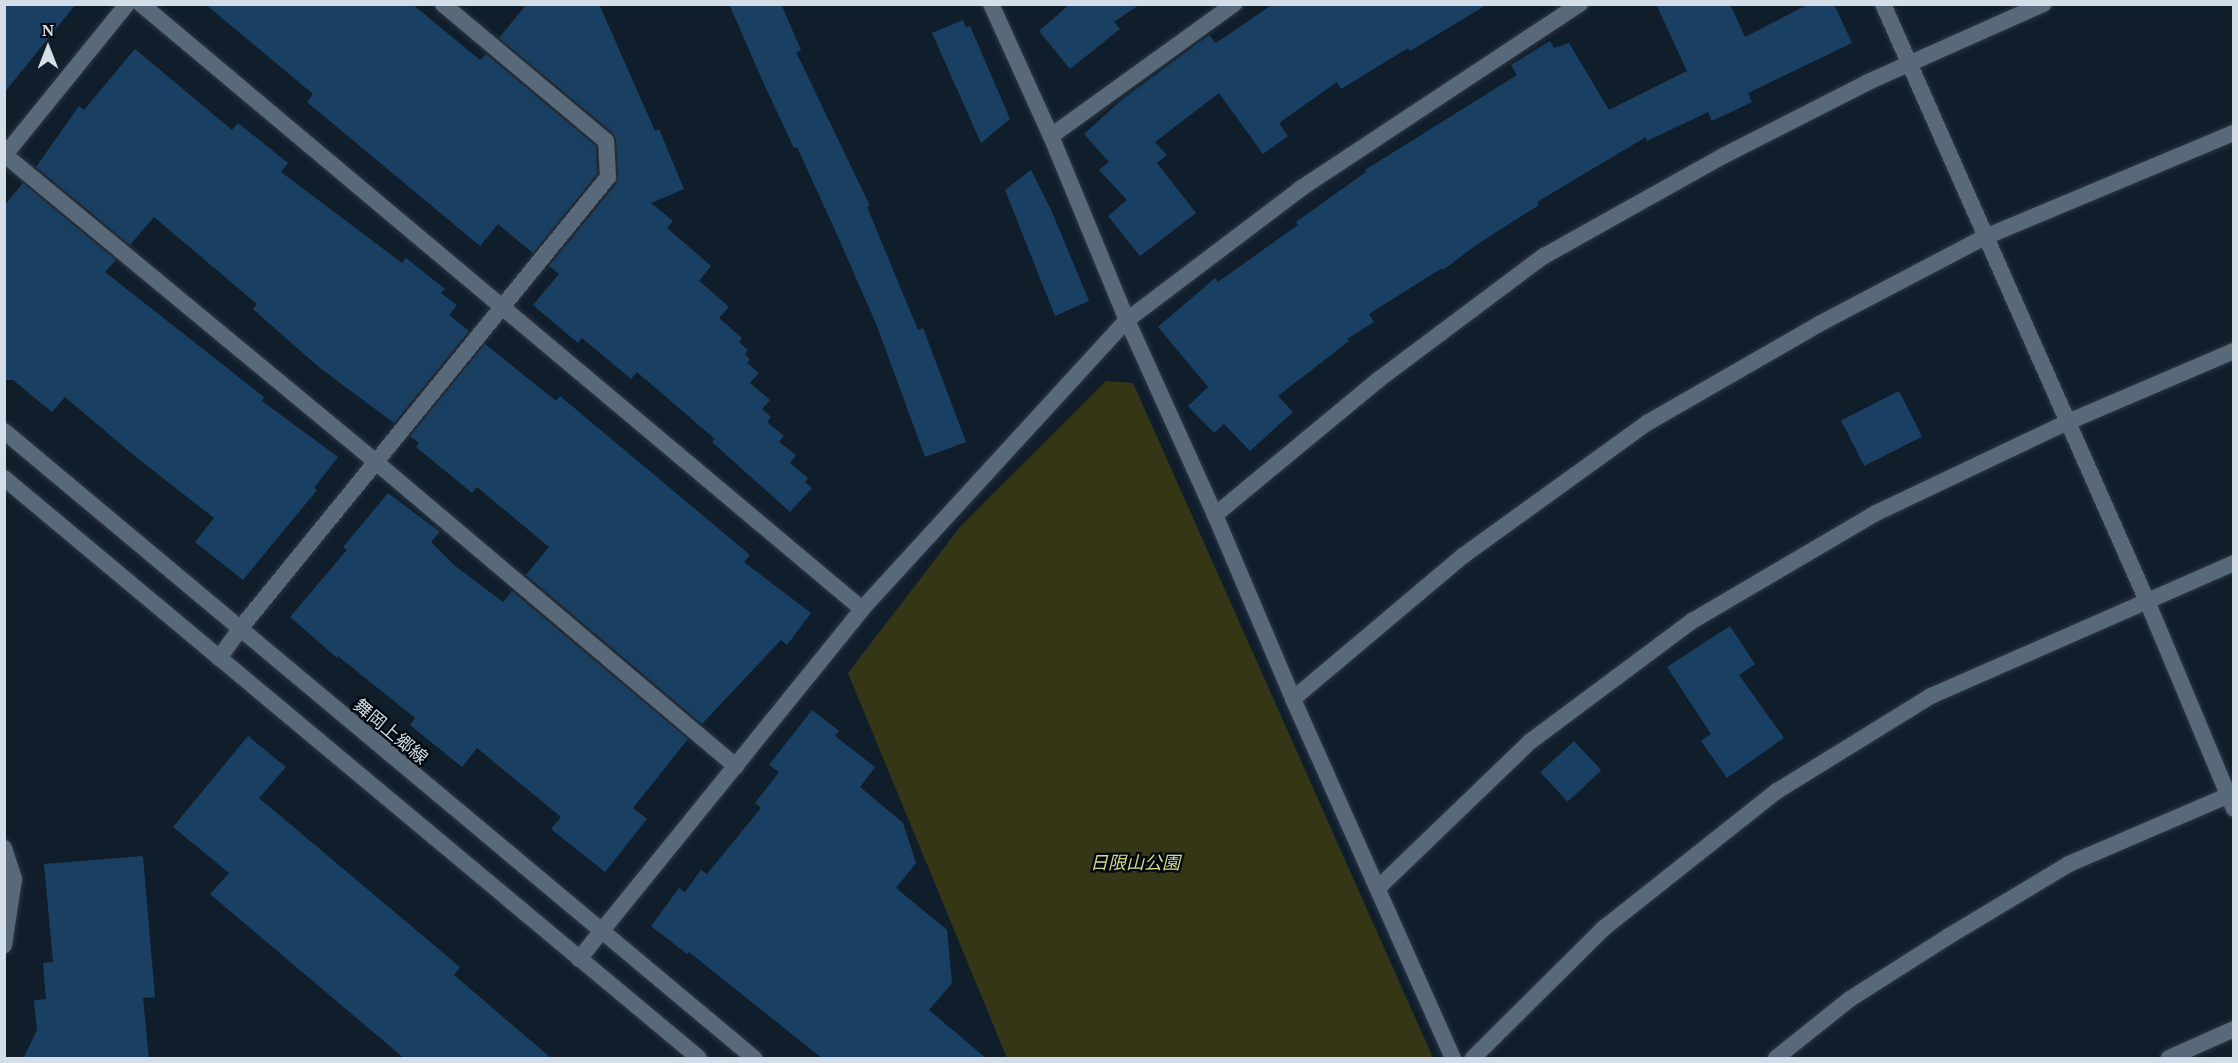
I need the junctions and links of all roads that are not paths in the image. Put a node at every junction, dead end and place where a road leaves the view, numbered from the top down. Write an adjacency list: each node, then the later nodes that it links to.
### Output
1 (127, 4): 12 (street)
2 (141, 4): 14 (street)
3 (443, 4): 14 (street)
4 (991, 4): 11 (street)
5 (1234, 4): 11 (street)
6 (1580, 4): 15 (street)
7 (1883, 4): 9 (street)
8 (2043, 4): 9 (street)
9 (1907, 63): 13 (street); 21 (street)
10 (2234, 132): 13 (street)
11 (1051, 136): 15 (street)
12 (5, 156): 19 (street)
13 (1985, 237): 17 (street); 27 (street)
14 (502, 309): 19 (street); 24 (street)
15 (1127, 320): 21 (street); 24 (street)
16 (2234, 351): 17 (street)
17 (2068, 422): 23 (street); 31 (street)
18 (4, 431): 25 (street, 舞岡上郷線)
19 (377, 463): 25 (street); 28 (street)
20 (4, 478): 26 (street)
21 (1215, 515): 27 (street)
22 (2234, 563): 23 (street)
23 (2147, 601): 29 (street); 39 (street)
24 (862, 609): 28 (street)
25 (239, 630): 26 (street); 32 (street, 舞岡上郷線)
26 (219, 658): 34 (street)
27 (1293, 699): 31 (street)
28 (736, 766): 32 (street)
29 (2232, 799): 40 (street)
30 (4, 848): 33 (street)
31 (1378, 888): 38 (street)
32 (601, 932): 34 (street); 37 (street, 舞岡上郷線)
33 (4, 945)
34 (579, 959): 36 (street)
35 (2234, 1029): 41 (street)
36 (699, 1059)
37 (754, 1059)
38 (1453, 1059)
39 (1473, 1059)
40 (1776, 1059)
41 (2169, 1059)

